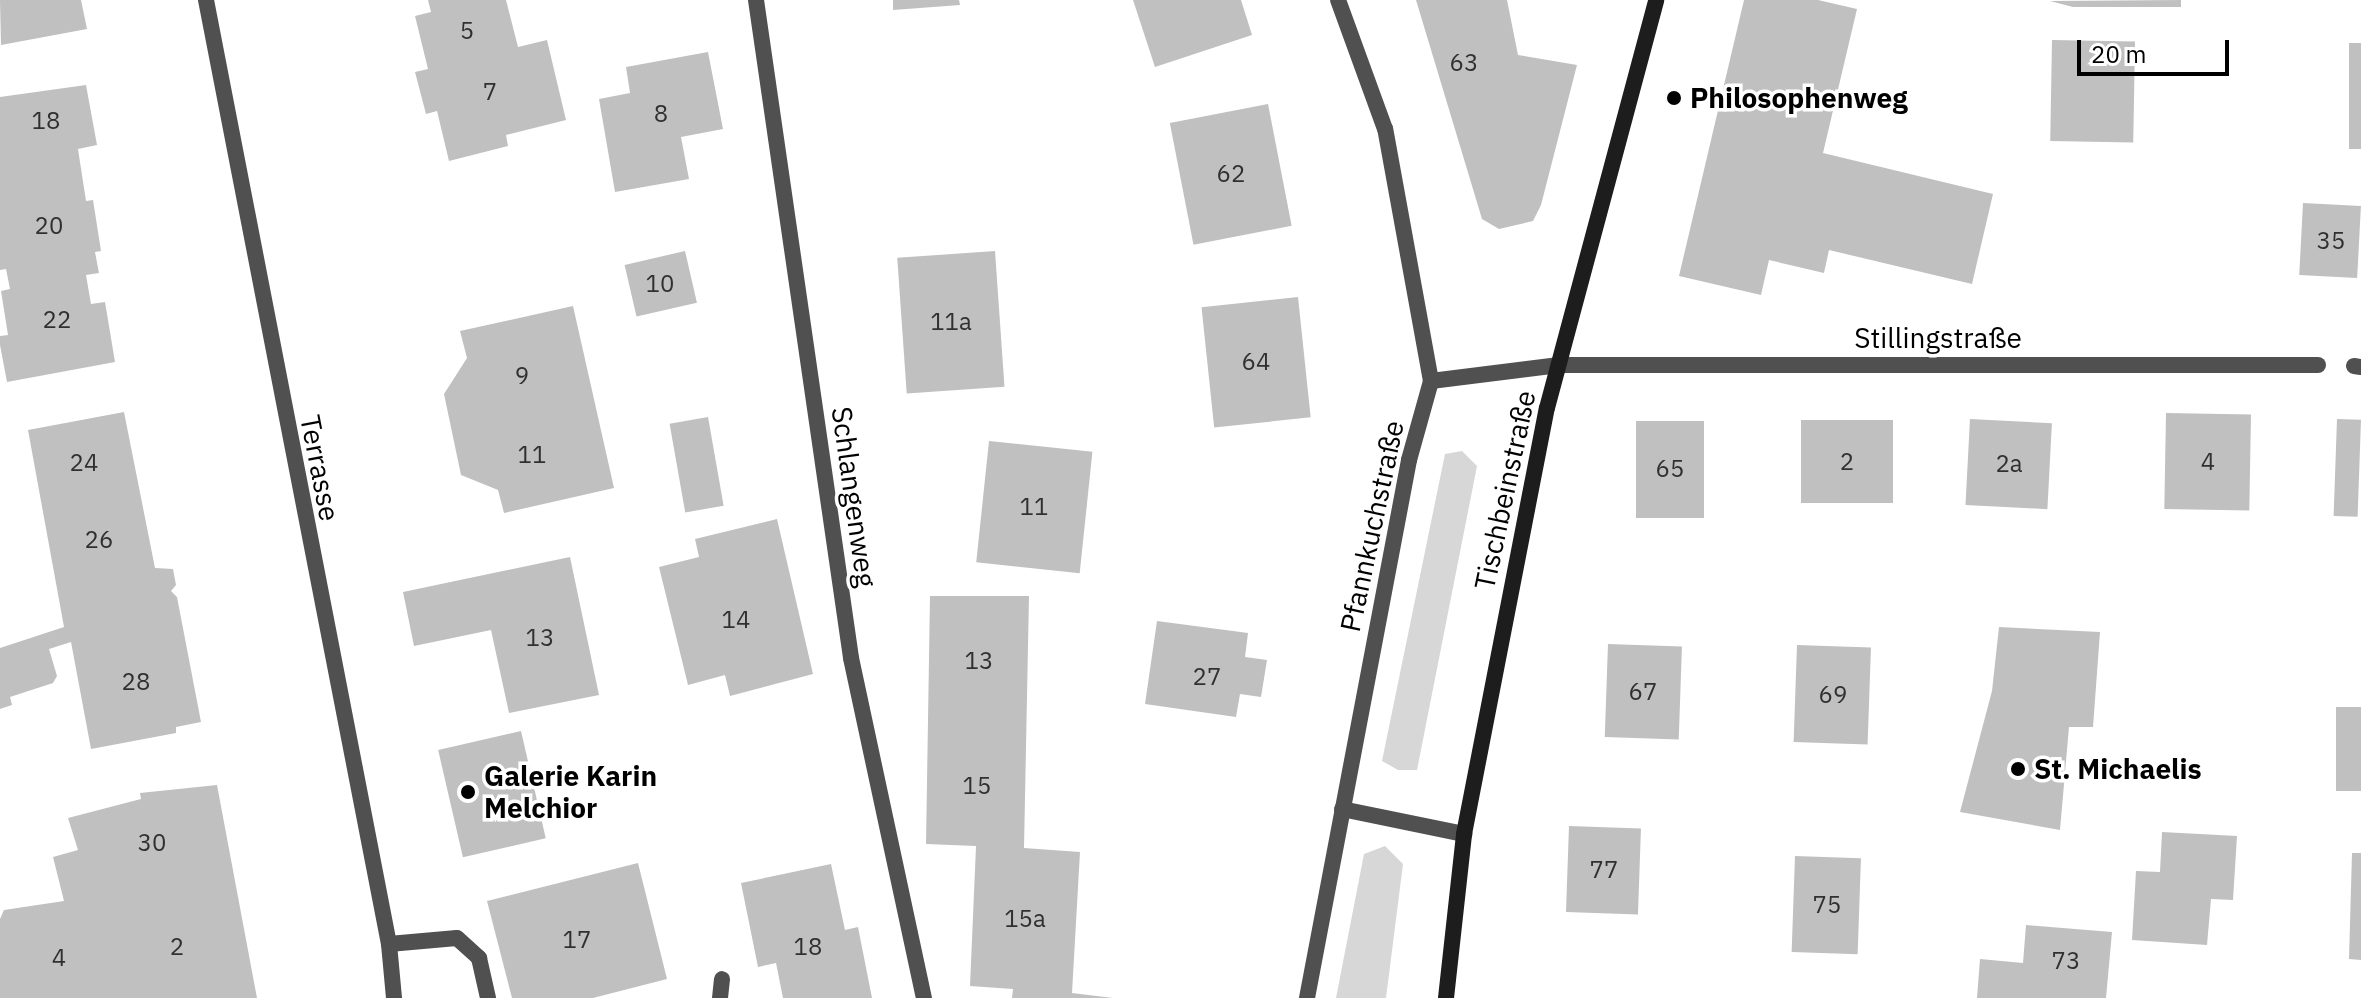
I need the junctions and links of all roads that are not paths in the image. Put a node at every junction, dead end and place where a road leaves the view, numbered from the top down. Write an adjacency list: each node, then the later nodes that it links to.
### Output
1 (206, 0): 10 (street, Terrasse)
2 (756, 0): 15 (street, Schlangenweg)
3 (1338, 0): 7 (street)
4 (1656, 0): 5 (main road, Tischbeinstraße)
5 (1559, 365): 6 (street, Stillingstraße); 7 (street); 9 (main road, Tischbeinstraße)
6 (2318, 365)
7 (1431, 381): 8 (street, Pfannkuchstraße)
8 (1342, 809): 9 (street); 16 (street, Pfannkuchstraße)
9 (1464, 834): 17 (main road, Tischbeinstraße)
10 (389, 944): 12 (street, Terrasse); 13 (street)
11 (722, 979): 14 (street)
12 (394, 998)
13 (488, 998)
14 (720, 998)
15 (924, 998)
16 (1307, 998)
17 (1446, 998)

